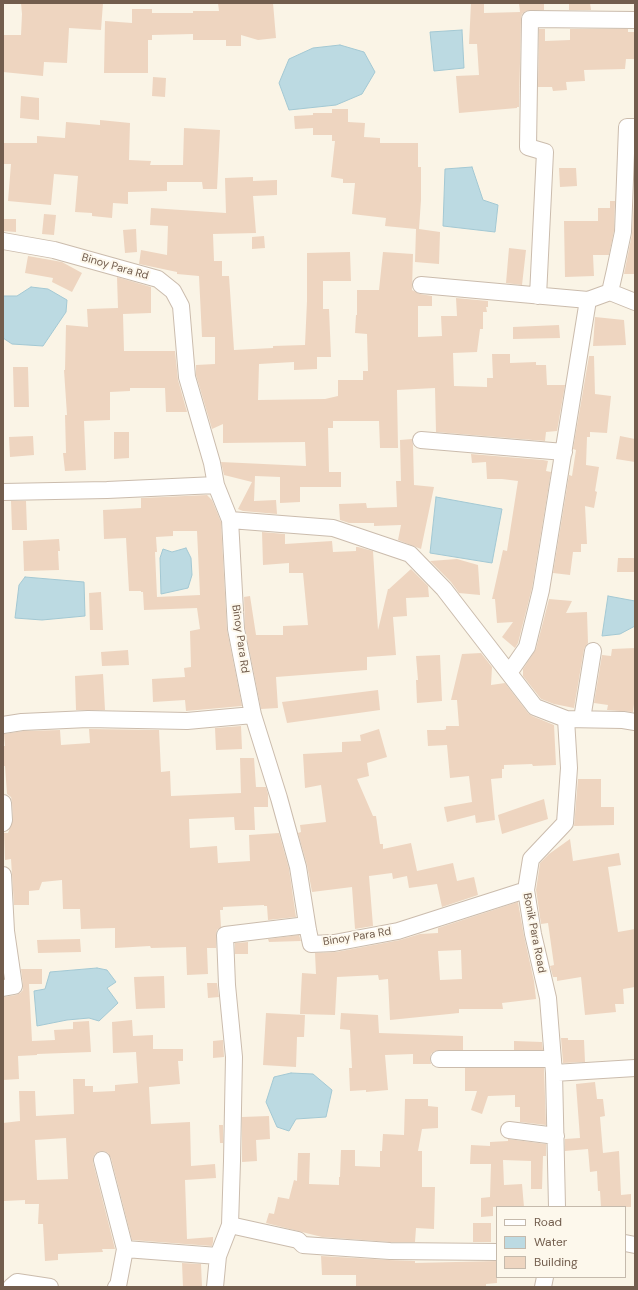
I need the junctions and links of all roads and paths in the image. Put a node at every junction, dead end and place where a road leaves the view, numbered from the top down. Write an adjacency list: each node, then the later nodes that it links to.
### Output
1 (635, 20): 6 (street)
2 (635, 128): 5 (street)
3 (3, 241): 11 (street, Binoy Para Rd)
4 (421, 285): 6 (street)
5 (610, 292): 7 (street); 8 (street)
6 (538, 296): 7 (street)
7 (588, 300): 10 (street)
8 (635, 302)
9 (421, 440): 10 (street)
10 (564, 452): 15 (street)
11 (216, 485): 12 (street); 13 (street, Binoy Para Rd)
12 (3, 492)
13 (230, 520): 15 (street); 16 (street, Binoy Para Rd)
14 (593, 651): 18 (street)
15 (509, 673): 17 (street)
16 (252, 716): 20 (street); 25 (street, Binoy Para Rd)
17 (566, 719): 18 (street); 24 (street, Bonik Para Road)
18 (582, 719): 19 (street)
19 (635, 722)
20 (3, 725)
21 (3, 803): 22 (street)
22 (3, 823)
23 (3, 875): 26 (street)
24 (526, 890): 25 (street, Binoy Para Rd); 28 (street, Bonik Para Road)
25 (307, 925): 34 (street)
26 (3, 988)
27 (439, 1059): 28 (street)
28 (554, 1066): 29 (street); 31 (street, Bonik Para Road)
29 (635, 1068)
30 (509, 1130): 31 (street)
31 (556, 1136): 33 (street, Bonik Para Road)
32 (102, 1160): 35 (street)
33 (557, 1206)
34 (230, 1225): 36 (street); 37 (street)
35 (125, 1249): 37 (street); 40 (street)
36 (496, 1252)
37 (218, 1256): 41 (street)
38 (11, 1287): 39 (street)
39 (50, 1287)
40 (116, 1287)
41 (215, 1287)

